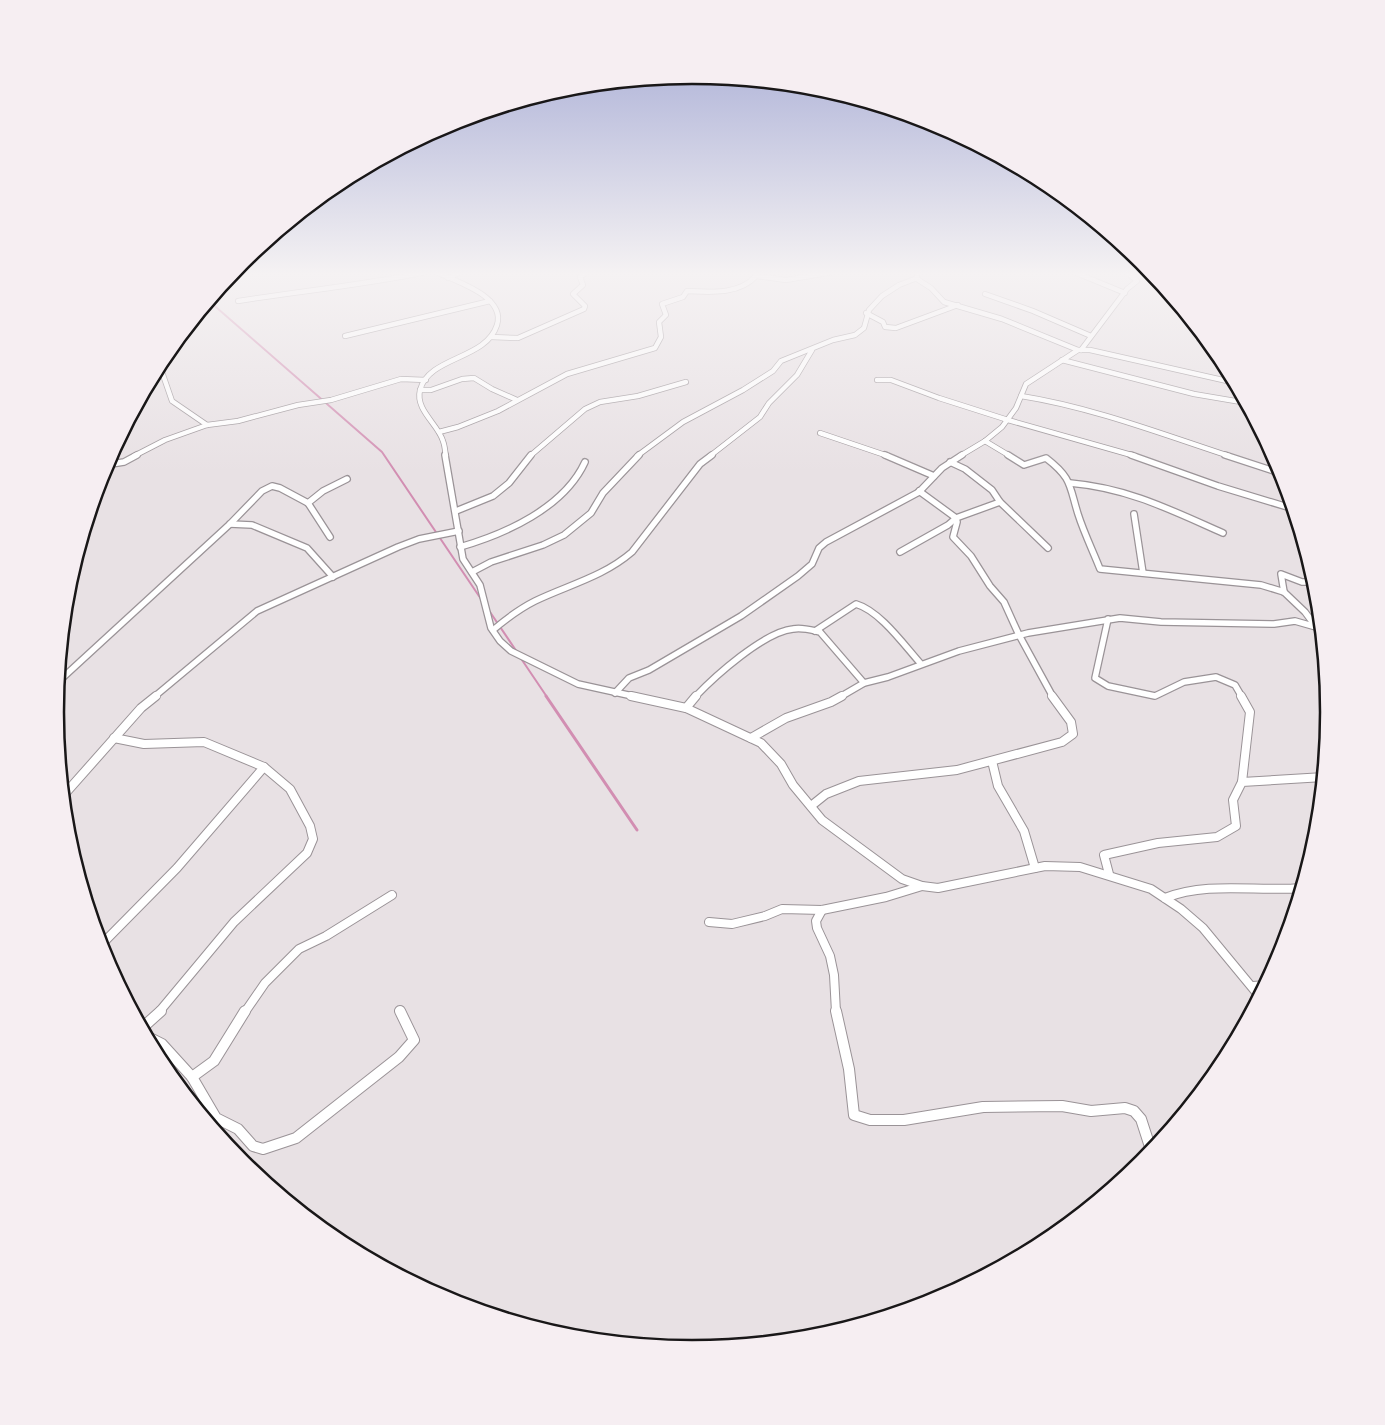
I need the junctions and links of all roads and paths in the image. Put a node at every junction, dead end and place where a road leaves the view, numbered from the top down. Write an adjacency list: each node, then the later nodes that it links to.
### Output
1 (489, 338): 10 (street)
2 (660, 338): 16 (street)
3 (839, 338): 6 (street)
4 (1051, 338): 7 (street)
5 (1089, 338): 7 (street)
6 (812, 350): 44 (street); 52 (street)
7 (1080, 350): 8 (street); 12 (street)
8 (1062, 360): 15 (street); 17 (street)
9 (163, 374): 19 (street)
10 (426, 380): 14 (street); 19 (street)
11 (877, 380): 18 (street)
12 (1226, 381)
13 (686, 382): 34 (street)
14 (420, 390): 16 (street); 20 (street)
15 (1021, 396): 18 (street); 26 (street)
16 (517, 400): 20 (street)
17 (1239, 402)
18 (1008, 420): 22 (street); 33 (street)
19 (207, 425): 25 (street)
20 (439, 432): 34 (street)
21 (820, 433): 27 (street)
22 (985, 441): 24 (street); 29 (street)
23 (585, 462): 41 (street)
24 (950, 462): 27 (street); 31 (street)
25 (116, 463)
26 (1273, 471)
27 (934, 476): 30 (street)
28 (347, 479): 32 (street)
29 (1070, 483): 39 (street); 45 (street)
30 (920, 491): 36 (street); 60 (street)
31 (1000, 502): 36 (street); 42 (street)
32 (308, 503): 37 (street); 40 (street)
33 (1287, 507)
34 (456, 511): 38 (street)
35 (1134, 514): 45 (street)
36 (956, 518): 43 (street); 54 (street)
37 (230, 524): 46 (street); 57 (street)
38 (459, 531): 41 (street); 46 (street)
39 (1223, 532)
40 (330, 537)
41 (460, 547): 44 (street)
42 (1048, 548)
43 (900, 552)
44 (472, 572): 52 (street)
45 (1143, 573): 48 (street)
46 (333, 578): 62 (street)
47 (1307, 582): 48 (street)
48 (1284, 592): 50 (street)
49 (1108, 619): 51 (street); 54 (street); 67 (street)
50 (1315, 626)
51 (1316, 627)
52 (493, 630): 60 (street)
53 (815, 631): 55 (street); 59 (street); 61 (street)
54 (1019, 635): 55 (street); 64 (street)
55 (921, 664): 59 (street)
56 (65, 671): 57 (street)
57 (69, 671): 58 (street)
58 (65, 675)
59 (864, 683): 63 (street)
60 (615, 693): 61 (street)
61 (686, 708): 63 (street)
62 (114, 738): 65 (street); 68 (street)
63 (751, 738): 69 (street)
64 (992, 761): 69 (street); 70 (street)
65 (264, 767): 78 (street); 83 (street)
66 (1318, 777): 67 (street)
67 (1242, 782): 71 (street)
68 (68, 790)
69 (811, 806): 72 (street)
70 (1035, 868): 71 (street); 72 (street)
71 (1109, 874): 75 (street)
72 (922, 886): 76 (street)
73 (1296, 888): 75 (street)
74 (392, 895): 85 (street)
75 (1165, 898): 79 (street)
76 (822, 910): 77 (street); 86 (street)
77 (709, 922)
78 (107, 939)
79 (1252, 986): 80 (street); 81 (street)
80 (1258, 986)
81 (1256, 991)
82 (400, 1010): 85 (street)
83 (146, 1024)
84 (157, 1042): 85 (street)
85 (192, 1077)
86 (1150, 1143)

